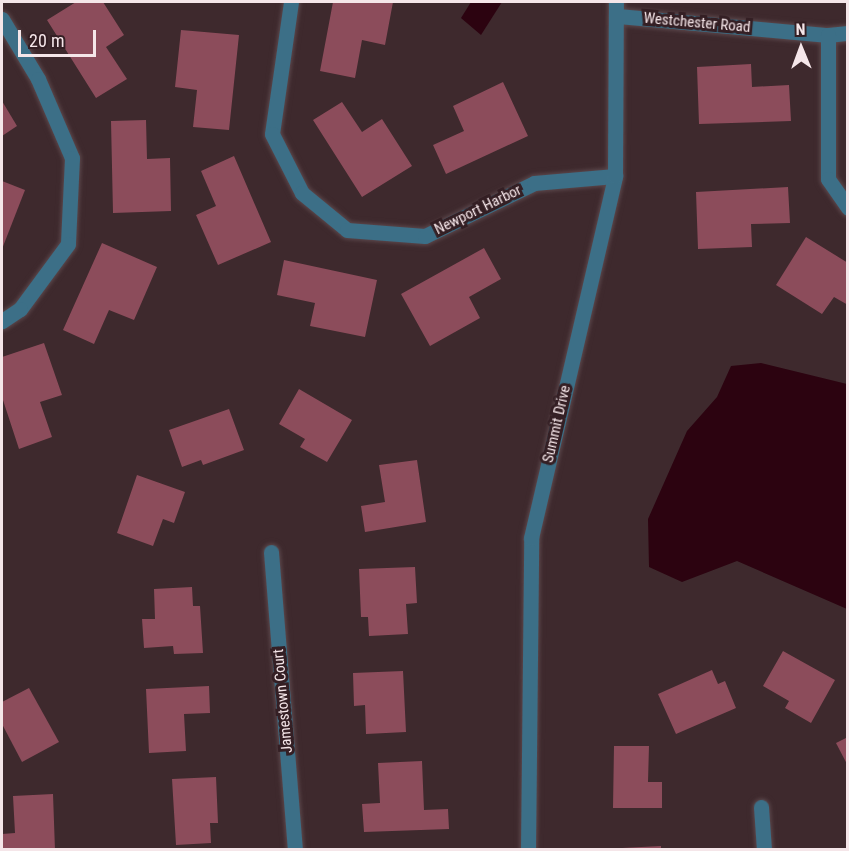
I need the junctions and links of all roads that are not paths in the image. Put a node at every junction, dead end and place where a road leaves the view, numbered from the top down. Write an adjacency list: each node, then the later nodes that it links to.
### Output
1 (291, 2): 6 (street, Newport Harbor)
2 (617, 9): 5 (street, Westchester Road); 6 (street, Summit Drive)
3 (2, 19): 8 (street)
4 (848, 33): 5 (street, Westchester Road)
5 (828, 35): 7 (street)
6 (615, 176): 12 (street, Summit Drive)
7 (848, 208)
8 (2, 321)
9 (271, 552): 11 (street, Jamestown Court)
10 (761, 807): 13 (street)
11 (295, 849)
12 (528, 849)
13 (764, 849)

